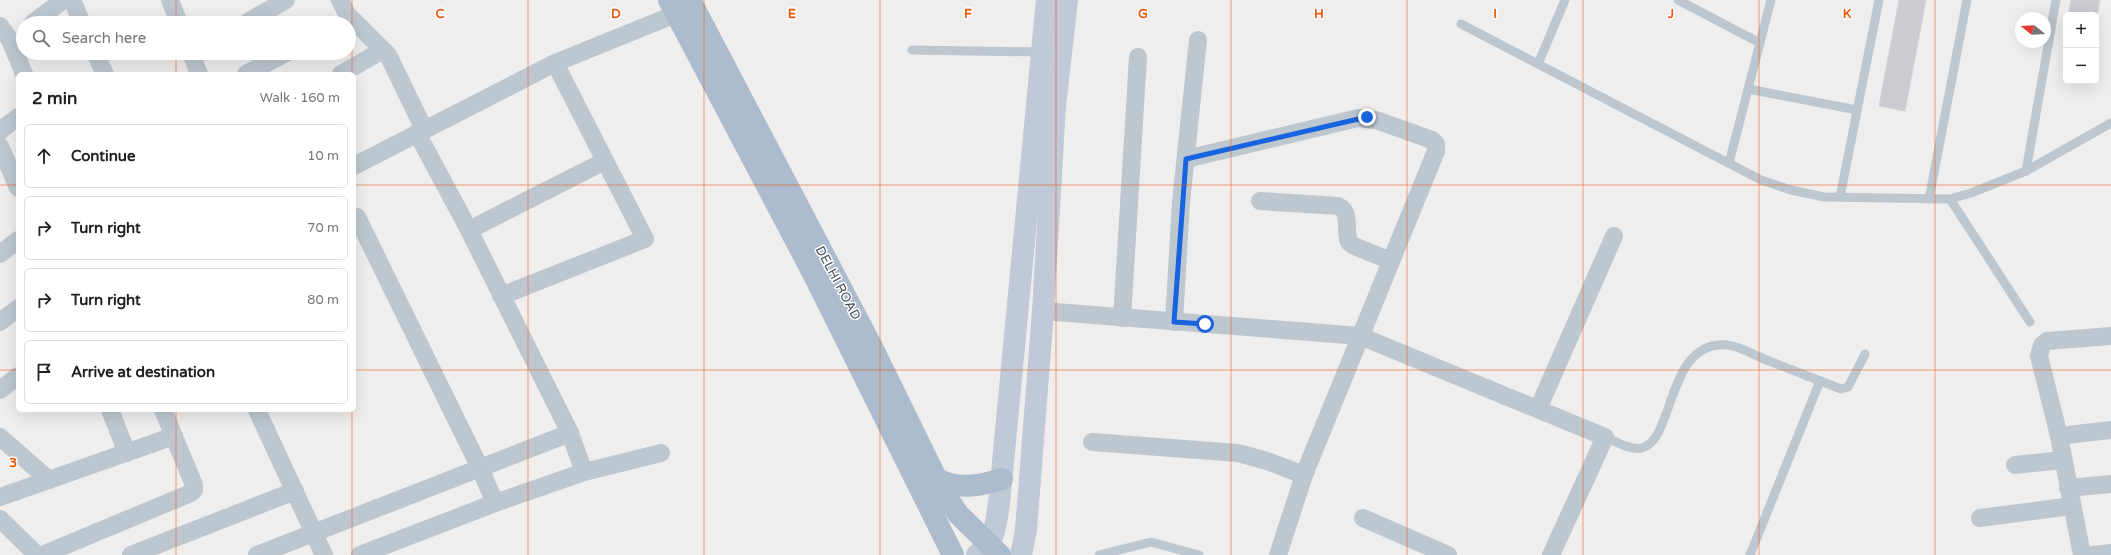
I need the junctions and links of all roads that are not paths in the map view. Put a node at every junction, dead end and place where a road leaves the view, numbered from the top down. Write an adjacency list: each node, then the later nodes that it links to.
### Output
1 (170, 0): 15 (street)
2 (286, 0): 16 (street)
3 (340, 0): 17 (street)
4 (1047, 0): 25 (street)
5 (1067, 0): 64 (street)
6 (1565, 0): 33 (lane)
7 (1678, 0): 22 (lane)
8 (1771, 0): 22 (lane)
9 (1879, 0): 40 (lane)
10 (1967, 0): 53 (lane)
11 (2056, 0): 50 (lane)
12 (682, 4): 32 (street); 93 (main road, DELHI ROAD); 113 (main road)
13 (76, 6): 14 (street)
14 (51, 16)
15 (176, 16)
16 (258, 16)
17 (345, 16)
18 (1461, 24): 33 (lane)
19 (356, 28): 23 (street)
20 (8, 36): 26 (street)
21 (1198, 40): 46 (street)
22 (1760, 43): 39 (lane)
23 (383, 50): 38 (street); 43 (street)
24 (912, 50): 25 (lane)
25 (1042, 52): 94 (street)
26 (16, 55)
27 (1138, 57): 65 (street)
28 (18, 60): 34 (street)
29 (98, 60): 35 (street)
30 (194, 60): 36 (street)
31 (273, 60): 37 (street)
32 (555, 63): 43 (street); 47 (street)
33 (1538, 64): 48 (lane)
34 (23, 72)
35 (104, 72)
36 (198, 72)
37 (250, 72)
38 (344, 72)
39 (1748, 89): 40 (lane); 48 (lane)
40 (1857, 110): 52 (lane)
41 (16, 119): 44 (street)
42 (2111, 123): 50 (lane)
43 (421, 131): 49 (street); 57 (street)
44 (0, 132)
45 (0, 146): 51 (street)
46 (1186, 159): 61 (street); 67 (street)
47 (605, 161): 57 (street); 62 (street)
48 (1729, 163): 52 (lane)
49 (356, 165)
50 (2026, 171): 54 (lane)
51 (16, 183)
52 (1840, 197): 53 (lane)
53 (1929, 199): 54 (lane)
54 (1950, 199): 68 (lane)
55 (1260, 201): 61 (street)
56 (357, 217): 90 (street)
57 (470, 230): 62 (street)
58 (1614, 236): 75 (street)
59 (16, 242): 60 (street)
60 (0, 254)
61 (1391, 261): 69 (street)
62 (501, 296): 80 (street)
63 (16, 310): 66 (street)
64 (1043, 311): 65 (street); 114 (street)
65 (1122, 318): 67 (street)
66 (0, 322)
67 (1174, 322): 69 (street)
68 (2030, 322)
69 (1360, 336): 75 (street); 92 (street)
70 (2111, 336): 82 (street)
71 (1865, 354): 73 (lane)
72 (16, 378): 74 (street)
73 (1820, 381): 84 (lane); 120 (lane)
74 (0, 390)
75 (1538, 409): 84 (street)
76 (111, 412): 86 (street)
77 (164, 412): 81 (street)
78 (259, 412): 97 (street)
79 (2111, 430): 82 (street)
80 (570, 433): 90 (street); 91 (street)
81 (174, 436): 86 (street); 108 (street)
82 (2059, 436): 88 (street)
83 (0, 437): 95 (street)
84 (1605, 437): 119 (street)
85 (1092, 442): 92 (street)
86 (127, 452): 95 (street)
87 (661, 453): 91 (street)
88 (2063, 460): 89 (street); 98 (street)
89 (2015, 465)
90 (480, 468): 100 (street); 104 (street)
91 (584, 472): 100 (street)
92 (1304, 475): 117 (street)
93 (937, 478): 94 (main road); 105 (main road, DELHI ROAD)
94 (1002, 479): 105 (street)
95 (49, 480): 99 (street)
96 (2111, 484): 98 (street)
97 (295, 491): 104 (street); 109 (street)
98 (2070, 497): 102 (street); 121 (street)
99 (0, 498)
100 (495, 503): 112 (street)
101 (1363, 518): 118 (street)
102 (1980, 518)
103 (0, 519): 107 (street)
104 (314, 532): 110 (street); 111 (street)
105 (989, 551)
106 (2111, 553): 122 (street)
107 (37, 555)
108 (42, 555)
109 (131, 555)
110 (257, 555)
111 (324, 555)
112 (360, 555)
113 (953, 555)
114 (1021, 555)
115 (1099, 555): 116 (lane)
116 (1199, 555)
117 (1278, 555)
118 (1447, 555)
119 (1551, 555)
120 (1750, 555)
121 (2082, 555)
122 (2092, 555)

